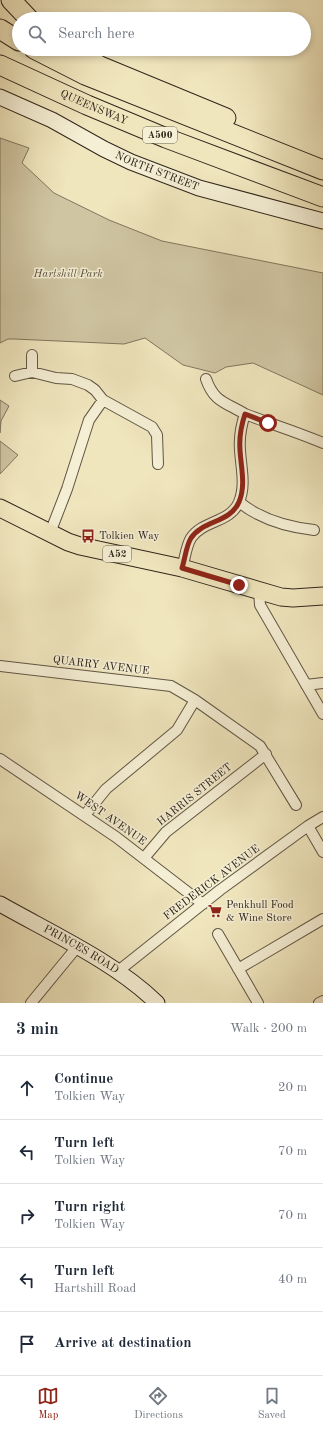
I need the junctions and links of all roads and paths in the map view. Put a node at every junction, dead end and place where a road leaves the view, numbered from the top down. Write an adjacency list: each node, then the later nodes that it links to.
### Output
1 (11, 0): 2 (highway)
2 (22, 12)
3 (0, 29): 4 (highway)
4 (12, 37)
5 (48, 56): 12 (highway, A500)
6 (81, 56): 11 (highway)
7 (0, 65): 10 (highway, QUEENSWAY / A500)
8 (0, 78): 10 (highway)
9 (0, 97): 14 (street, NORTH STREET)
10 (166, 138): 13 (highway, QUEENSWAY / A500)
11 (323, 163)
12 (323, 170)
13 (323, 197)
14 (323, 221)
15 (32, 355): 16 (street)
16 (32, 372): 17 (street); 19 (street)
17 (15, 376)
18 (206, 379): 20 (street)
19 (103, 400): 22 (street); 26 (street)
20 (245, 414): 21 (street); 23 (street)
21 (323, 443)
22 (158, 464)
23 (239, 502): 25 (street); 27 (street)
24 (0, 508): 26 (main road, A52)
25 (314, 530)
26 (50, 533): 27 (main road, A52)
27 (182, 568): 28 (main road, A52)
28 (259, 591): 29 (main road, A52); 32 (street)
29 (323, 596)
30 (0, 666): 33 (street, QUARRY AVENUE)
31 (323, 683): 32 (street)
32 (306, 685): 34 (street)
33 (195, 700): 35 (street, QUARRY AVENUE); 38 (street)
34 (323, 714)
35 (266, 754): 37 (street, QUARRY AVENUE); 42 (street, HARRIS STREET)
36 (0, 759): 38 (street, WEST AVENUE)
37 (296, 805)
38 (85, 815): 42 (street, WEST AVENUE)
39 (323, 817): 40 (street, FREDERICK AVENUE)
40 (308, 826): 41 (street); 44 (street, FREDERICK AVENUE)
41 (323, 852)
42 (144, 858): 44 (street, WEST AVENUE)
43 (0, 904): 47 (street, PRINCES ROAD)
44 (203, 904): 49 (street, FREDERICK AVENUE)
45 (323, 920): 48 (street)
46 (218, 934): 48 (street)
47 (77, 947): 49 (street, PRINCES ROAD); 51 (street)
48 (238, 969): 53 (street)
49 (117, 972): 52 (street, PRINCES ROAD)
50 (323, 1001): 54 (street)
51 (31, 1003)
52 (157, 1003)
53 (258, 1003)
54 (319, 1003)

